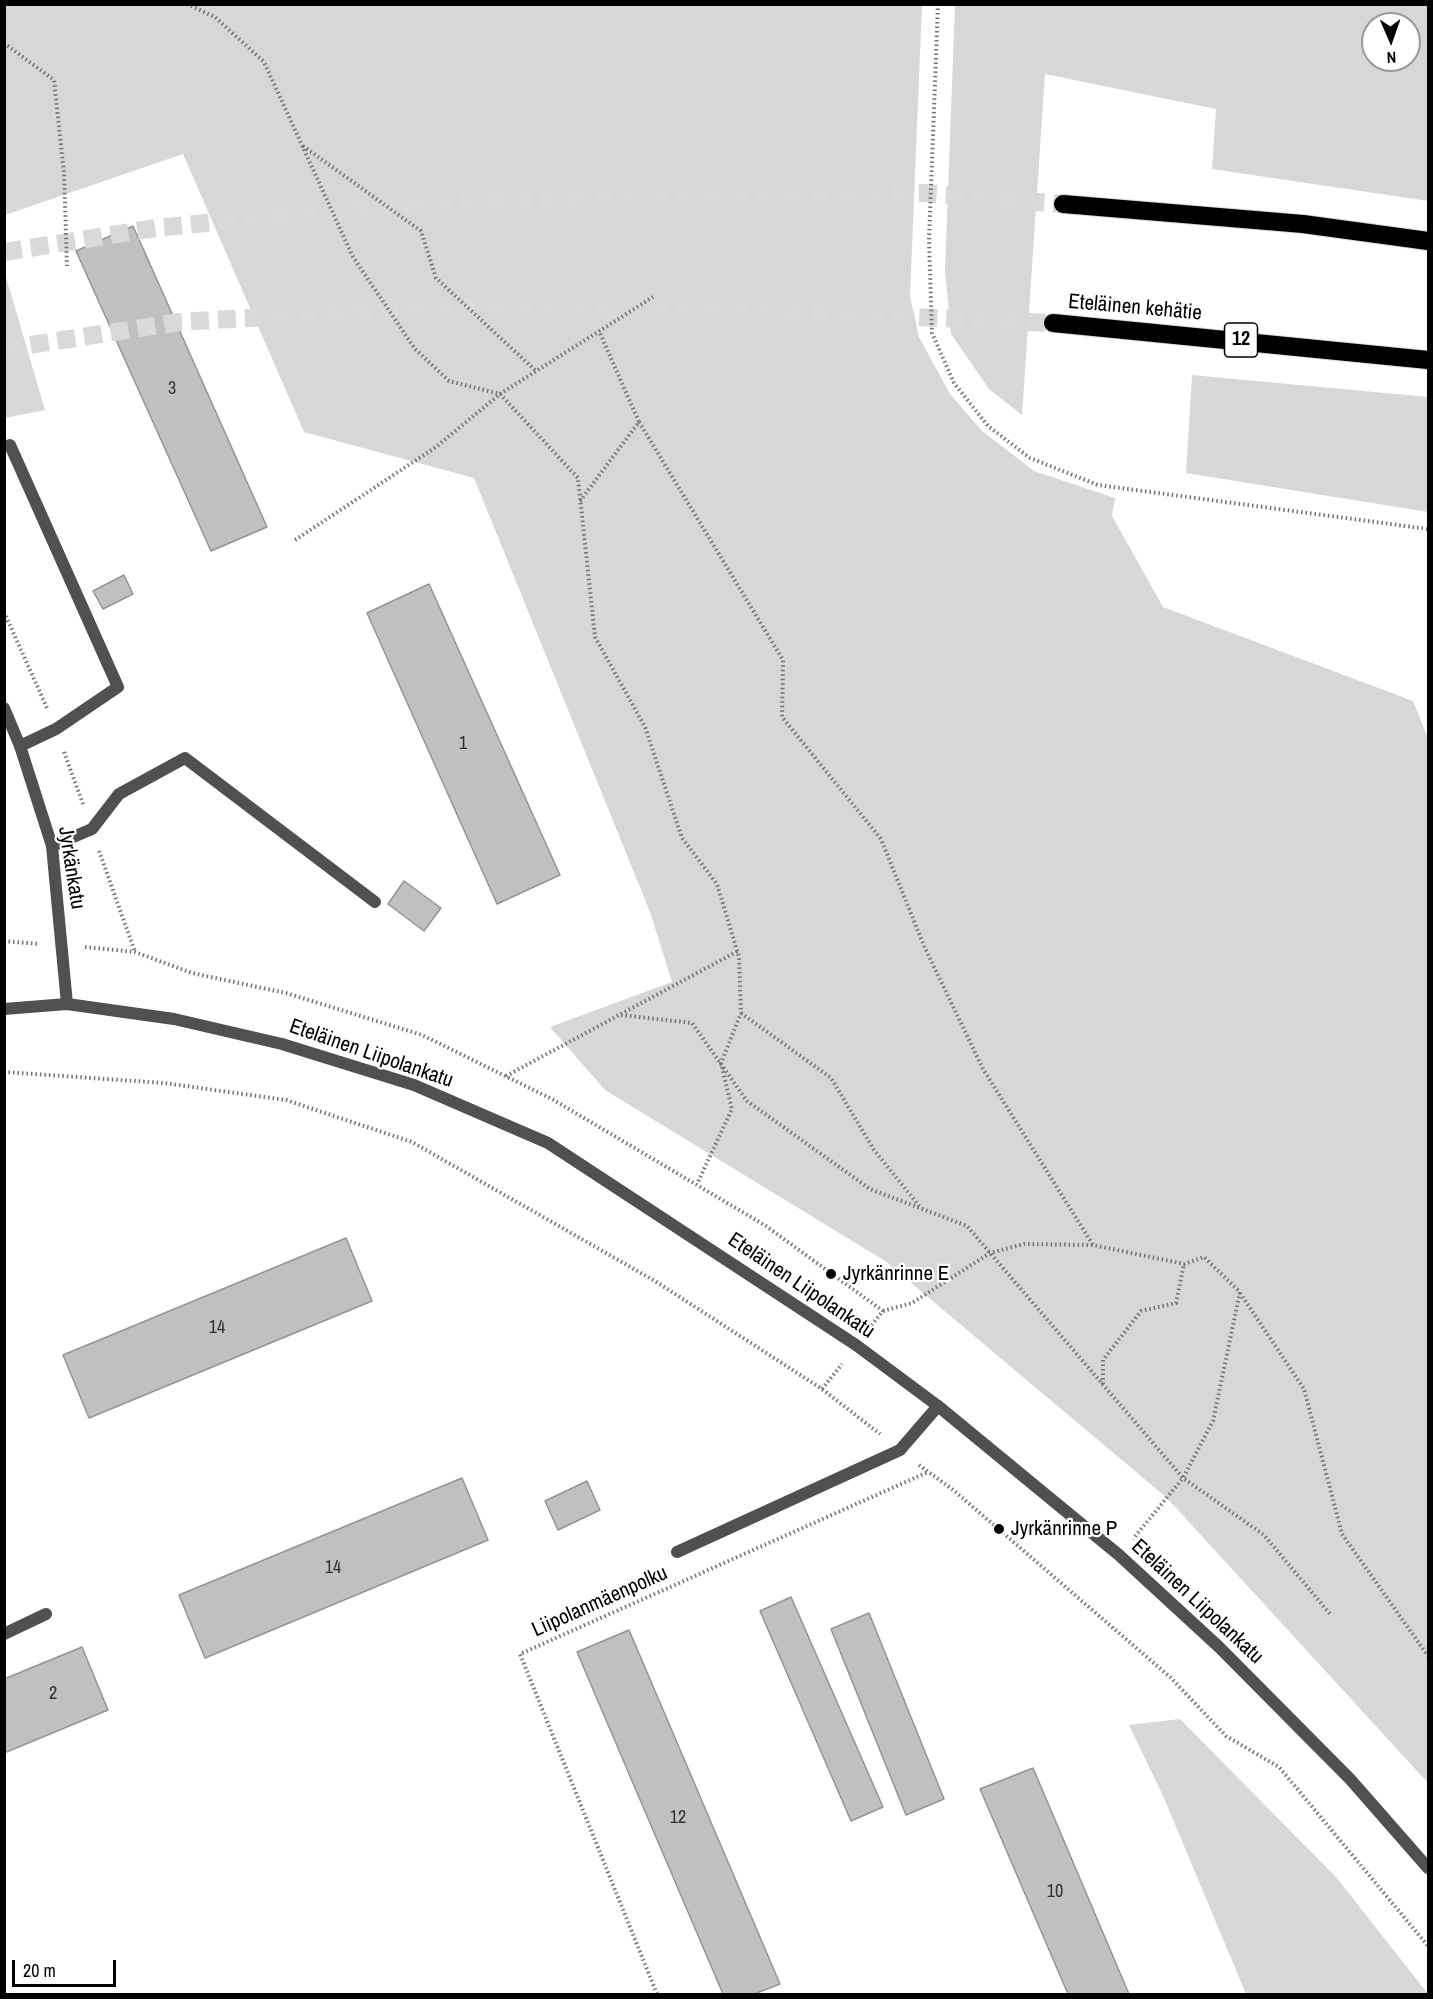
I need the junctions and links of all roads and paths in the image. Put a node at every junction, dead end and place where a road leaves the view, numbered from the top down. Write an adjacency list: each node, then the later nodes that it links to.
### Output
1 (187, 4): 4 (path)
2 (938, 4): 17 (path)
3 (4, 43): 7 (path)
4 (302, 145): 12 (path); 13 (path)
5 (1063, 204): 6 (highway)
6 (1428, 241)
7 (67, 266)
8 (653, 297): 10 (path)
9 (1053, 323): 11 (highway, Eteläinen kehätie / 12)
10 (599, 331): 12 (path); 14 (path)
11 (1428, 360)
12 (536, 371): 13 (path)
13 (500, 394): 16 (path); 18 (path)
14 (639, 422): 16 (path); 37 (path)
15 (10, 445): 21 (street)
16 (580, 501): 26 (path)
17 (1428, 529)
18 (295, 540)
19 (4, 612): 21 (path)
20 (4, 708): 22 (street, Jyrkänkatu)
21 (56, 729): 22 (street); 23 (path)
22 (20, 746): 24 (street, Jyrkänkatu)
23 (92, 829): 24 (street); 25 (street); 27 (path)
24 (52, 846): 28 (street, Jyrkänkatu)
25 (375, 902)
26 (738, 951): 30 (path); 31 (path)
27 (135, 952)
28 (67, 1004): 29 (street, Eteläinen Liipolankatu); 43 (street, Eteläinen Liipolankatu)
29 (4, 1009)
30 (741, 1013): 32 (path); 36 (path)
31 (621, 1015): 32 (path); 34 (path)
32 (721, 1063): 35 (path); 36 (path)
33 (4, 1072): 44 (path)
34 (506, 1077)
35 (697, 1185)
36 (921, 1208): 38 (path)
37 (1093, 1245): 38 (path); 39 (path)
38 (990, 1253): 41 (path); 42 (path)
39 (1184, 1264): 40 (path); 42 (path)
40 (1240, 1292): 46 (path); 52 (path)
41 (883, 1311)
42 (1103, 1384): 46 (path)
43 (938, 1407): 44 (street); 48 (street, Eteläinen Liipolankatu)
44 (900, 1450): 45 (path); 47 (street)
45 (928, 1472): 54 (path); 55 (path, Liipolanmäenpolku)
46 (1183, 1478): 48 (path); 50 (path)
47 (677, 1552)
48 (1119, 1555): 53 (street, Eteläinen Liipolankatu)
49 (45, 1614): 51 (street)
50 (1331, 1615)
51 (4, 1634)
52 (1428, 1656)
53 (1428, 1868)
54 (1428, 1946)
55 (657, 1995)

